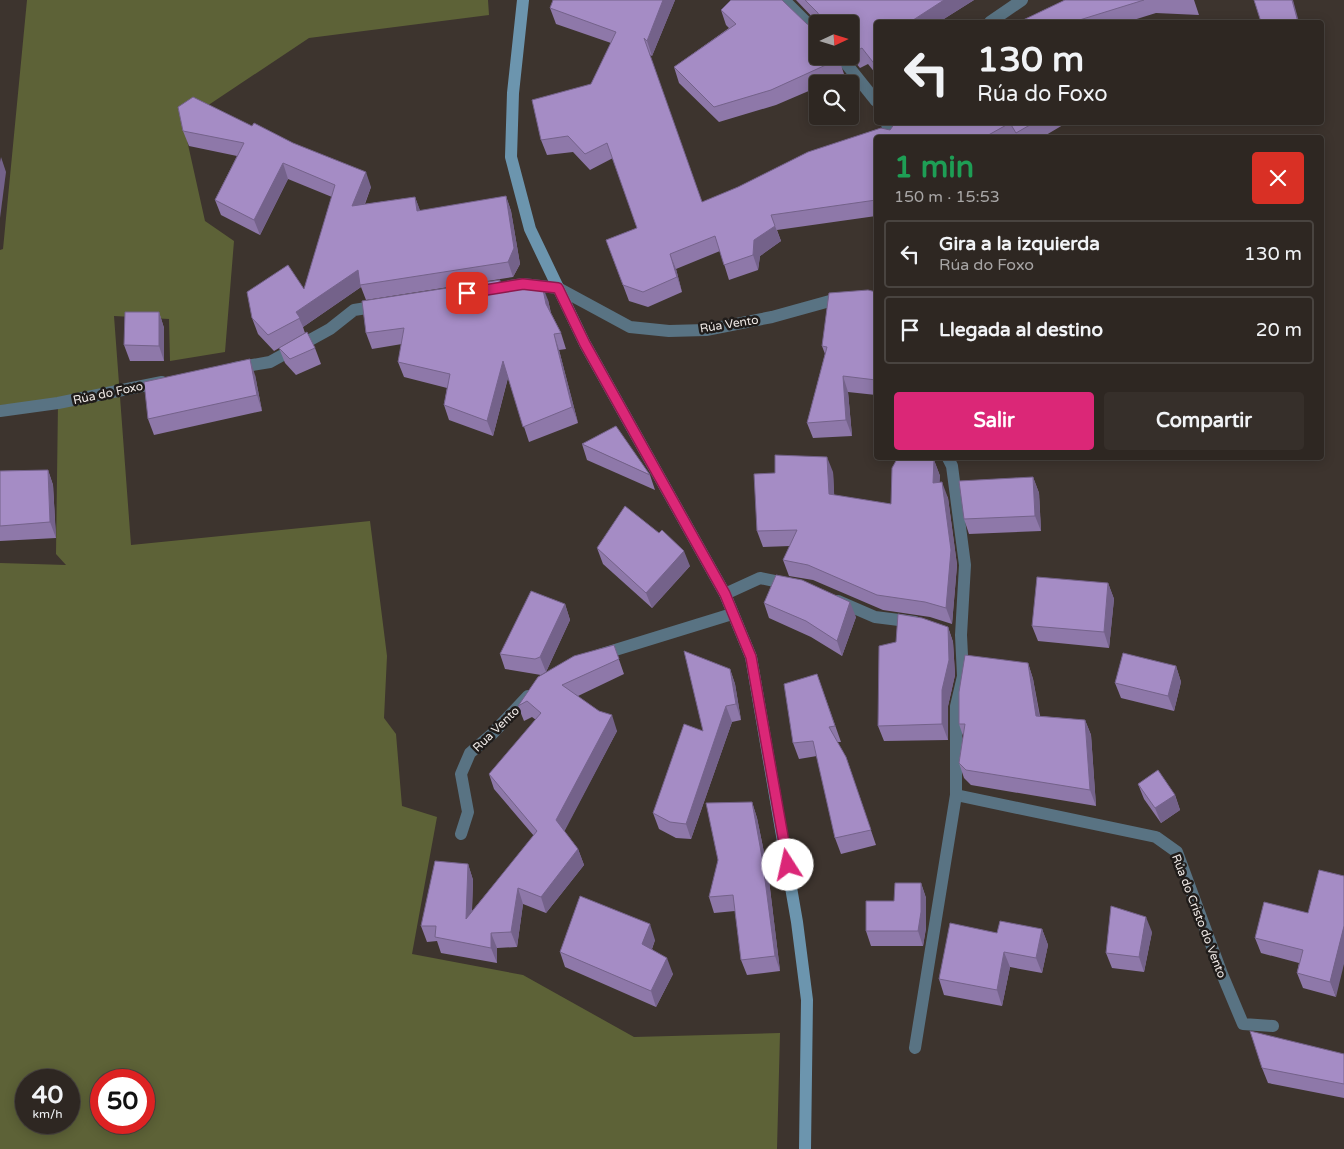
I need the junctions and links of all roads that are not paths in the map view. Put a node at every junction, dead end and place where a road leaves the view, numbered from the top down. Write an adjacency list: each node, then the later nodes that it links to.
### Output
1 (523, 0): 9 (main road)
2 (784, 0): 5 (street)
3 (1022, 0): 4 (street)
4 (993, 20)
5 (809, 25)
6 (847, 65): 7 (street)
7 (874, 99)
8 (495, 288): 9 (street)
9 (558, 288): 10 (street, Rúa Vento); 17 (main road)
10 (874, 297)
11 (391, 304): 12 (street)
12 (223, 371)
13 (176, 379): 14 (street, Rúa do Foxo)
14 (0, 411)
15 (949, 460): 22 (street)
16 (802, 586): 17 (street)
17 (725, 594): 19 (main road)
18 (825, 595): 20 (street)
19 (732, 614): 23 (street); 29 (main road)
20 (929, 625)
21 (945, 630): 22 (street)
22 (961, 635): 25 (street)
23 (590, 658)
24 (537, 686): 26 (street, Rua Vento)
25 (956, 795): 27 (street, Rúa do Cristo do Vento); 28 (street)
26 (461, 834)
27 (1273, 1026)
28 (915, 1048)
29 (805, 1149)

